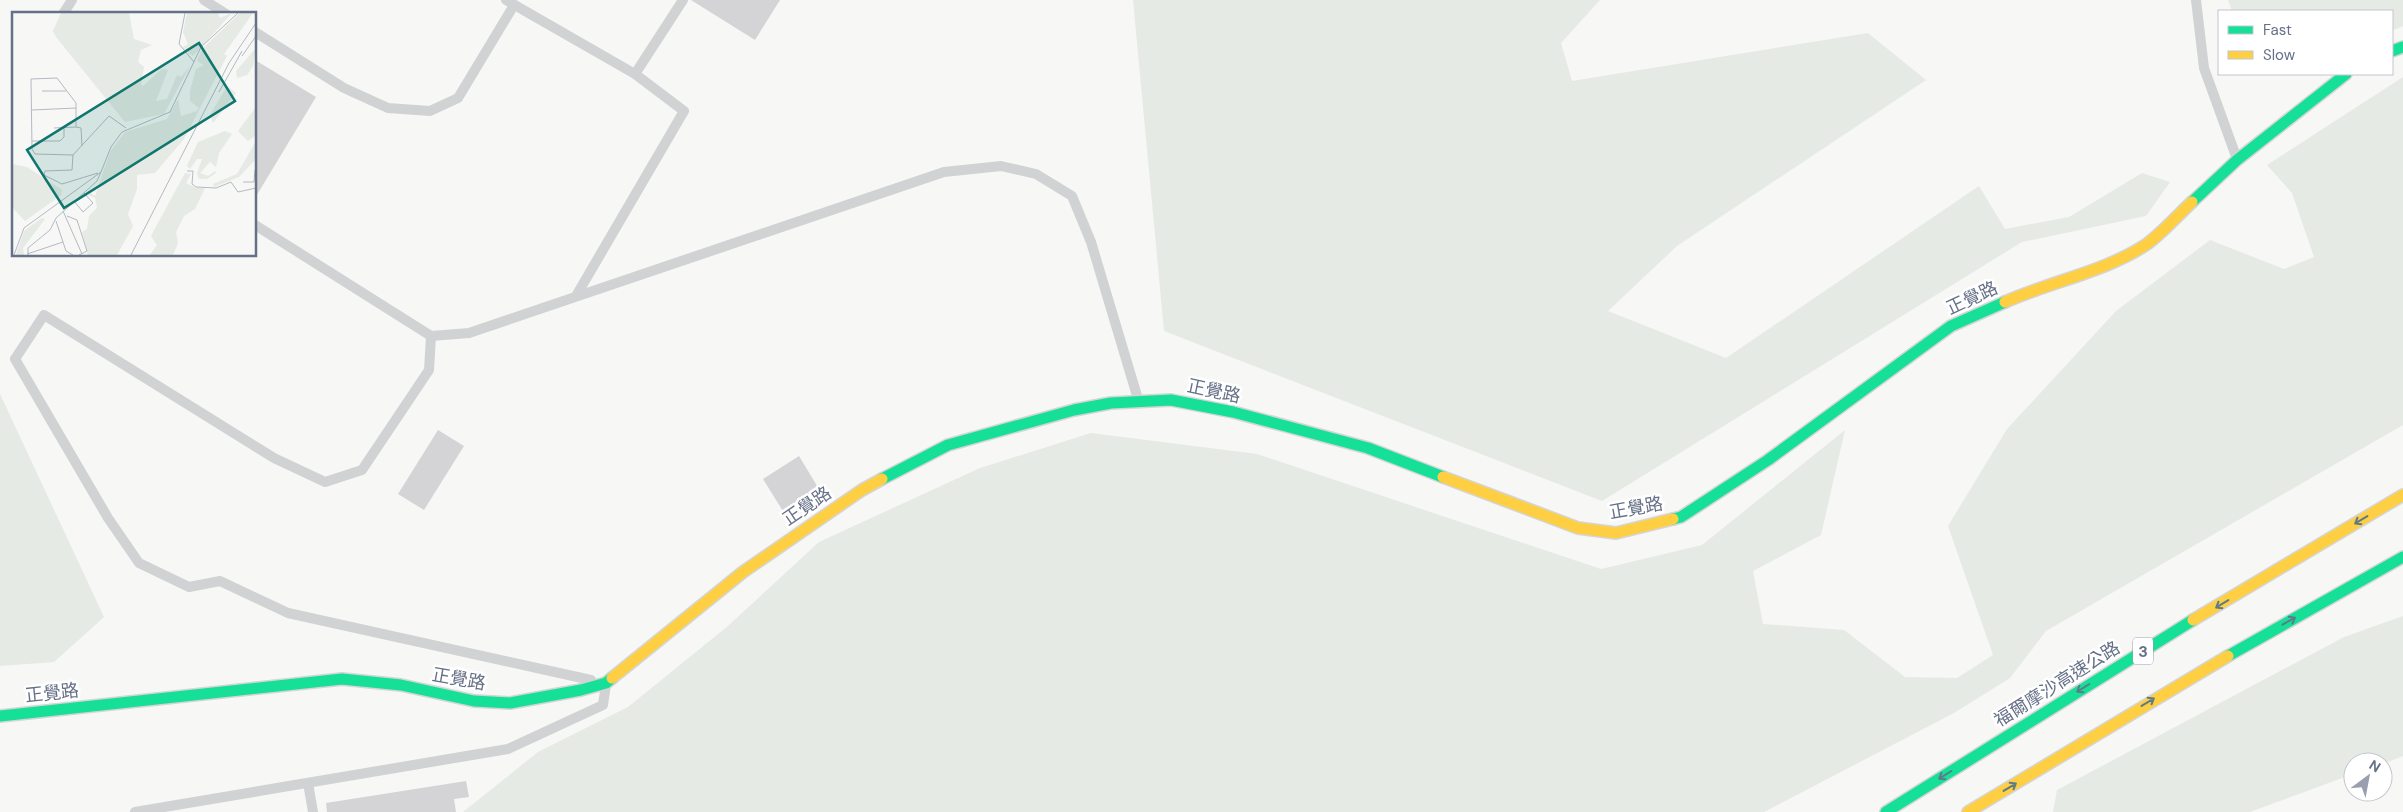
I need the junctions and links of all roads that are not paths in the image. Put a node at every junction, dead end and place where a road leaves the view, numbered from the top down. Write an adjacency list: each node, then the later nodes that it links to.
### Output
1 (72, 0): 6 (lane)
2 (204, 0): 7 (lane)
3 (683, 0): 9 (lane)
4 (2196, 0): 11 (lane)
5 (510, 2): 8 (lane); 9 (lane)
6 (65, 12)
7 (223, 12)
8 (256, 33)
9 (635, 74): 13 (lane)
10 (2345, 75): 11 (main road, 正覺路)
11 (2237, 160): 15 (main road, 正覺路)
12 (256, 226): 14 (lane)
13 (576, 296): 14 (lane); 15 (lane)
14 (431, 336): 18 (lane)
15 (1138, 400): 18 (main road, 正覺路)
16 (2403, 495): 24 (main road, 福爾摩沙高速公路 / 3, one-way to 24)
17 (2403, 557): 25 (main road, one-way to 17)
18 (606, 683): 19 (main road, 正覺路); 20 (lane)
19 (0, 716)
20 (308, 783): 21 (lane); 23 (lane)
21 (148, 811): 22 (lane)
22 (135, 812)
23 (313, 812)
24 (1886, 812)
25 (1968, 812)

